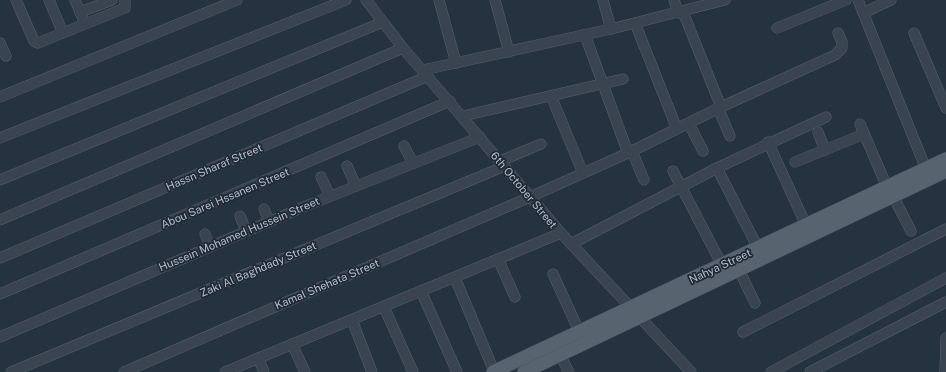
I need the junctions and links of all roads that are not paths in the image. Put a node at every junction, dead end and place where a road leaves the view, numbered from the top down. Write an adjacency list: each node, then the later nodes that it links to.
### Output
1 (16, 0): 25 (street)
2 (49, 0): 25 (street)
3 (75, 0): 17 (street)
4 (112, 0): 17 (street)
5 (125, 0): 22 (street)
6 (237, 0): 37 (street)
7 (346, 0): 49 (street)
8 (366, 0): 20 (street, 6th October Street)
9 (439, 0): 33 (street)
10 (495, 0): 31 (street)
11 (603, 0): 24 (street)
12 (674, 0): 18 (street)
13 (726, 0): 18 (street, Hassn Sharaf Street)
14 (846, 0): 23 (street)
15 (858, 0): 19 (street)
16 (891, 0): 19 (street)
17 (80, 12): 22 (street)
18 (680, 13): 21 (street, Hassn Sharaf Street); 40 (street)
19 (863, 13): 62 (street)
20 (383, 22): 30 (street, 6th October Street); 67 (street)
21 (635, 23): 24 (street, Hassn Sharaf Street); 45 (street)
22 (86, 24): 25 (street)
23 (777, 28)
24 (611, 29): 28 (street, Hassn Sharaf Street)
25 (63, 33)
26 (838, 33): 40 (street, Kamal Shehata Street)
27 (914, 33): 41 (street)
28 (584, 35): 31 (street, Hassn Sharaf Street); 36 (street)
29 (0, 43): 32 (street)
30 (403, 48): 34 (street, 6th October Street); 76 (street)
31 (509, 52): 33 (street, Hassn Sharaf Street)
32 (6, 56)
33 (456, 63): 34 (street, Hassn Sharaf Street)
34 (425, 73): 39 (street, 6th October Street); 88 (street, Hassn Sharaf Street)
35 (623, 79): 36 (street)
36 (603, 84): 38 (street); 55 (street)
37 (0, 96)
38 (551, 96): 42 (street); 65 (street)
39 (450, 101): 42 (street, 6th October Street); 96 (street, Abou Sarei Hssanen Street)
40 (719, 107): 44 (street, Kamal Shehata Street); 47 (street)
41 (946, 108)
42 (463, 116): 48 (street, 6th October Street)
43 (826, 117): 50 (street)
44 (689, 124): 45 (street, Kamal Shehata Street); 54 (street)
45 (677, 129): 55 (street, Kamal Shehata Street)
46 (818, 132): 53 (street)
47 (730, 136)
48 (480, 137): 58 (street, Hussein Mohamed Hussein Street); 59 (street, 6th October Street)
49 (0, 138)
50 (768, 142): 61 (street); 78 (street)
51 (541, 144): 59 (street, Zaki Al Baghdady Street)
52 (404, 146): 58 (street)
53 (825, 150): 57 (street); 71 (street)
54 (703, 151)
55 (630, 152): 65 (street, Kamal Shehata Street); 68 (street)
56 (946, 159): 62 (main road, Nahya Street)
57 (795, 162)
58 (413, 163): 69 (street, Hussein Mohamed Hussein Street)
59 (502, 164): 73 (street, 6th October Street); 112 (street, Zaki Al Baghdady Street)
60 (347, 166): 69 (street)
61 (717, 168): 70 (street); 87 (street)
62 (926, 168): 71 (main road, Nahya Street)
63 (673, 171): 70 (street)
64 (946, 171): 71 (main road, Nahya Street)
65 (583, 173): 73 (street, Kamal Shehata Street)
66 (321, 177): 72 (street)
67 (0, 180)
68 (644, 180)
69 (356, 186): 72 (street, Hussein Mohamed Hussein Street)
70 (681, 186): 85 (street); 90 (street)
71 (890, 191): 78 (main road, Nahya Street); 81 (street); 84 (main road, Nahya Street)
72 (330, 196): 77 (street, Hussein Mohamed Hussein Street)
73 (530, 197): 82 (street, 6th October Street); 113 (street, Kamal Shehata Street)
74 (264, 209): 77 (street)
75 (240, 216): 80 (street)
76 (0, 220)
77 (269, 221): 80 (street, Hussein Mohamed Hussein Street)
78 (806, 225): 84 (main road, Nahya Street)
79 (946, 229): 105 (street)
80 (246, 231): 86 (street, Hussein Mohamed Hussein Street)
81 (911, 231)
82 (561, 233): 85 (street, 6th October Street); 89 (street)
83 (205, 234): 86 (street)
84 (782, 243): 87 (main road, Nahya Street); 91 (main road, Nahya Street)
85 (571, 244): 101 (street, 6th October Street)
86 (210, 246): 106 (street, Hussein Mohamed Hussein Street)
87 (758, 248): 90 (main road, Nahya Street)
88 (0, 258)
89 (498, 259): 93 (street); 97 (street)
90 (722, 265): 101 (main road, Nahya Street)
91 (739, 270): 99 (street); 102 (main road, Nahya Street)
92 (553, 274): 104 (street)
93 (455, 278): 95 (street); 120 (street)
94 (946, 278): 124 (street)
95 (421, 291): 100 (street); 119 (street)
96 (0, 294)
97 (515, 297)
98 (946, 302): 125 (street)
99 (755, 303)
100 (384, 307): 103 (street); 118 (street)
101 (630, 307): 102 (street, 6th October Street); 104 (main road, Nahya Street)
102 (640, 317): 109 (main road, Nahya Street); 123 (street, 6th October Street)
103 (352, 320): 108 (street); 117 (street)
104 (579, 331): 111 (main road, Nahya Street)
105 (743, 332)
106 (0, 337)
107 (946, 338): 126 (street)
108 (292, 344): 110 (street); 116 (street)
109 (560, 355): 121 (main road, Nahya Street); 122 (street)
110 (258, 358): 114 (street); 115 (street)
111 (517, 367): 120 (main road, Nahya Street)
112 (11, 372)
113 (124, 372)
114 (225, 372)
115 (264, 372)
116 (305, 372)
117 (372, 372)
118 (413, 372)
119 (458, 372)
120 (494, 372)
121 (524, 372)
122 (569, 372)
123 (690, 372)
124 (771, 372)
125 (810, 372)
126 (945, 372)

